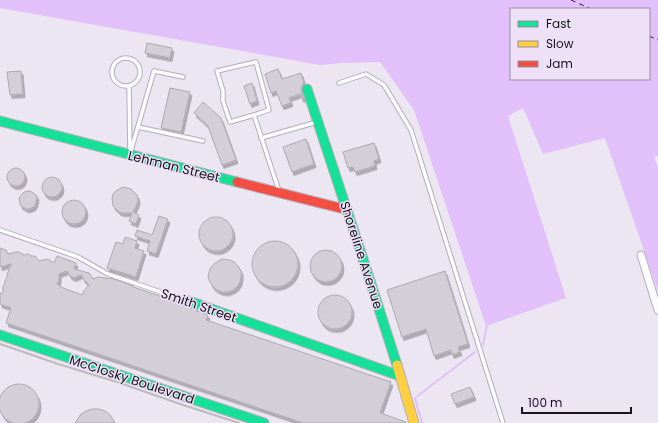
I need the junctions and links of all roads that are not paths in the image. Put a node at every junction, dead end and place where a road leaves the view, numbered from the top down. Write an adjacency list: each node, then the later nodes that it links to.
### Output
1 (183, 77): 8 (lane)
2 (339, 83): 23 (lane)
3 (130, 86): 3 (lane); 11 (lane)
4 (307, 89): 7 (street, Shoreline Avenue)
5 (254, 115): 5 (lane); 9 (lane)
6 (0, 121): 11 (street, Lehman Street)
7 (318, 121): 9 (lane); 13 (street, Shoreline Avenue)
8 (138, 127): 10 (lane); 11 (lane)
9 (261, 138): 12 (lane)
10 (203, 142)
11 (130, 154): 12 (street, Lehman Street)
12 (279, 192): 13 (street, Lehman Street)
13 (348, 210): 19 (street, Shoreline Avenue)
14 (0, 230): 16 (lane, Smith Street)
15 (641, 255): 17 (street)
16 (189, 301): 19 (street, Smith Street)
17 (658, 310)
18 (0, 335): 20 (street, McClosky Boulevard)
19 (400, 376): 22 (street, Shoreline Avenue)
20 (251, 421): 21 (street, McClosky Boulevard)
21 (264, 423)
22 (414, 423)
23 (503, 423)

